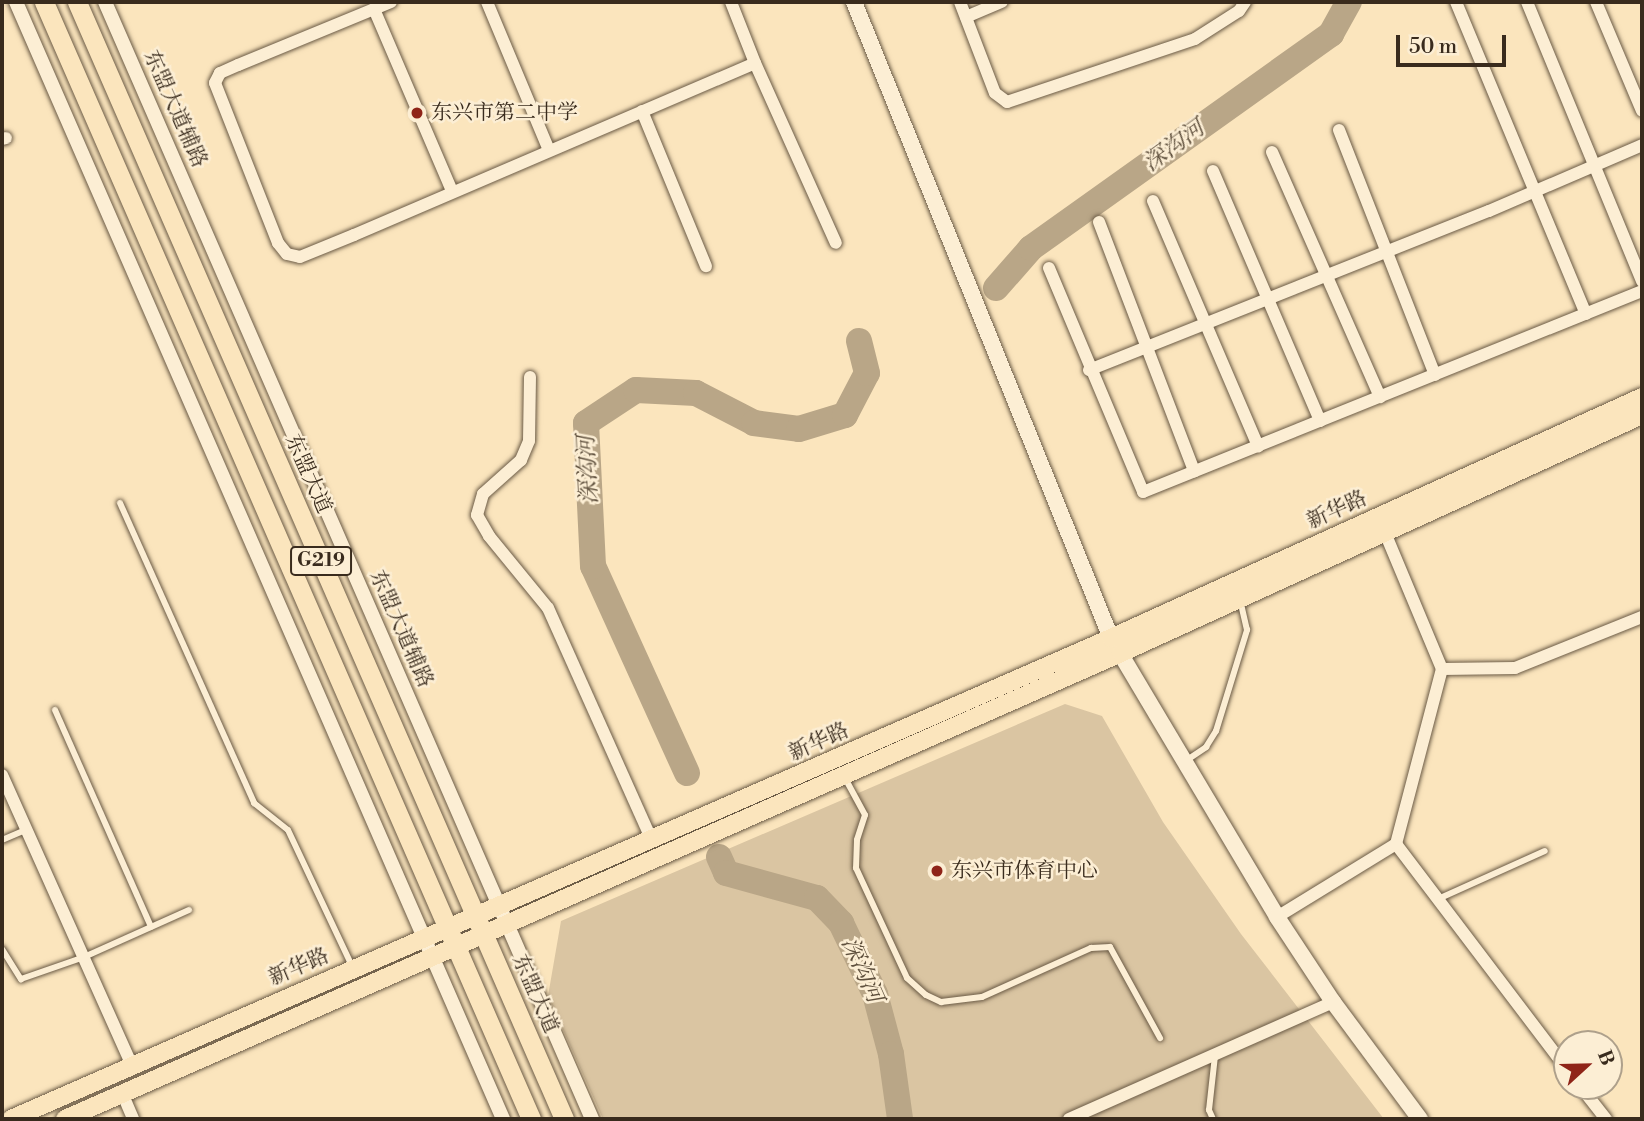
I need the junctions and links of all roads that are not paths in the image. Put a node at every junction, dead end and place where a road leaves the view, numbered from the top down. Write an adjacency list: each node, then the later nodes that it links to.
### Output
1 (16, 2): 72 (street)
2 (44, 2): 71 (highway, G219)
3 (77, 2): 69 (highway, 东盟大道 / G219)
4 (105, 2): 67 (street, 东盟大道辅路)
5 (391, 2): 15 (street)
6 (487, 2): 22 (street)
7 (730, 2): 17 (street)
8 (854, 2): 54 (main road)
9 (960, 2): 16 (street)
10 (1002, 2): 16 (street)
11 (1245, 2): 16 (street)
12 (1456, 2): 26 (street)
13 (1527, 2): 24 (street)
14 (1597, 2): 19 (street)
15 (374, 9): 27 (street); 27 (street)
16 (966, 17)
17 (755, 63): 18 (street); 30 (street)
18 (642, 111): 22 (street); 32 (street)
19 (1642, 111)
20 (1339, 130): 31 (street)
21 (1642, 145): 24 (street)
22 (549, 150): 27 (street)
23 (1272, 152): 34 (street)
24 (1595, 165): 26 (street); 35 (street)
25 (1213, 171): 37 (street)
26 (1536, 190): 31 (street); 38 (street)
27 (452, 191)
28 (1153, 201): 39 (street)
29 (1099, 222): 40 (street)
30 (836, 243)
31 (1388, 251): 34 (street); 42 (street)
32 (706, 266)
33 (1049, 268): 41 (street)
34 (1325, 276): 37 (street); 44 (street)
35 (1642, 281)
36 (1642, 291): 38 (street)
37 (1266, 299): 39 (street); 47 (street)
38 (1586, 314): 42 (street)
39 (1206, 323): 40 (street); 48 (street)
40 (1146, 347): 41 (street); 49 (street)
41 (1089, 370): 49 (street)
42 (1435, 375): 44 (street)
43 (530, 377): 62 (street)
44 (1380, 397): 47 (street)
45 (1642, 397): 54 (main road, 新华路)
46 (1642, 415): 51 (main road, 新华路)
47 (1320, 421): 48 (street)
48 (1258, 446): 49 (street)
49 (1194, 471)
50 (120, 503): 77 (lane)
51 (1385, 533): 52 (main road, 新华路); 55 (street)
52 (1239, 598): 54 (main road, 新华路); 57 (lane)
53 (1642, 617): 55 (street)
54 (1116, 645): 57 (main road); 59 (main road, 新华路); 62 (main road, 新华路)
55 (1442, 669): 63 (street)
56 (55, 710): 70 (lane)
57 (1184, 762): 68 (main road)
58 (2, 775): 60 (street)
59 (844, 776): 67 (main road, 新华路); 79 (lane)
60 (27, 830): 61 (lane); 74 (street)
61 (2, 840)
62 (652, 840): 67 (main road, 新华路)
63 (1396, 844): 65 (street); 68 (street)
64 (1545, 851): 65 (lane)
65 (1436, 900): 80 (street)
66 (189, 910): 70 (lane)
67 (503, 916): 69 (main road, 新华路); 91 (street, 东盟大道辅路)
68 (1278, 917): 78 (main road)
69 (480, 926): 71 (main road, 新华路); 90 (highway, 东盟大道 / G219)
70 (151, 927): 74 (lane)
71 (452, 938): 72 (main road, 新华路); 75 (main road, 新华路); 89 (highway, G219)
72 (424, 939): 75 (street); 77 (main road, 新华路)
73 (2, 949): 76 (lane)
74 (84, 957): 76 (lane); 82 (street)
75 (433, 957): 83 (main road, 新华路); 88 (street)
76 (4, 961)
77 (353, 969): 82 (main road, 新华路)
78 (1333, 1002): 81 (street); 94 (main road)
79 (1160, 1038)
80 (1553, 1051)
81 (1215, 1054): 92 (street); 93 (lane)
82 (132, 1065): 85 (main road, 新华路)
83 (123, 1095): 86 (main road, 新华路); 87 (street)
84 (1591, 1100): 95 (street)
85 (11, 1119)
86 (65, 1119)
87 (134, 1119)
88 (503, 1119)
89 (531, 1119)
90 (565, 1119)
91 (592, 1119)
92 (1069, 1119)
93 (1213, 1119)
94 (1420, 1119)
95 (1606, 1119)

